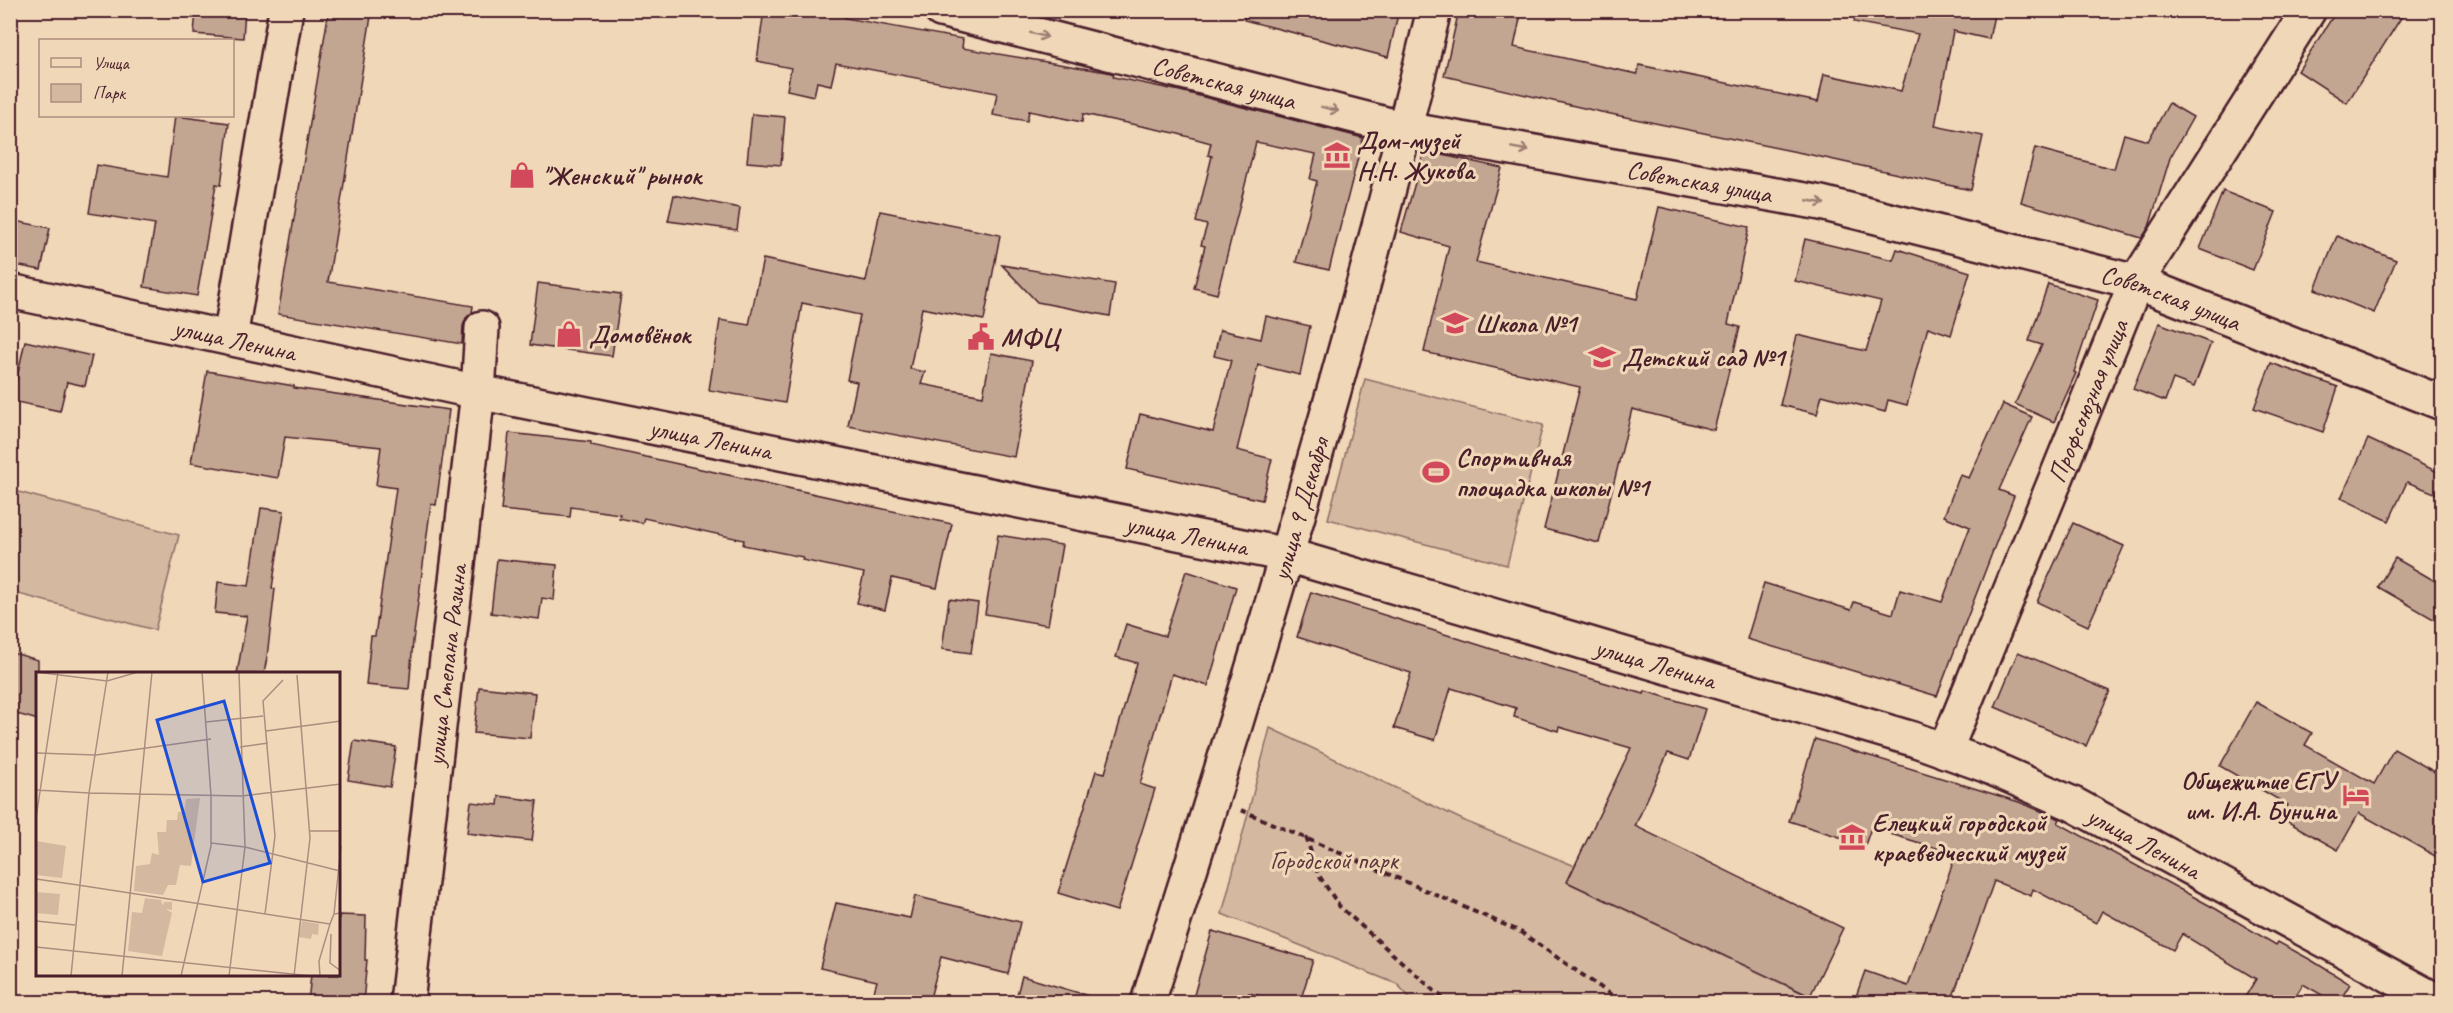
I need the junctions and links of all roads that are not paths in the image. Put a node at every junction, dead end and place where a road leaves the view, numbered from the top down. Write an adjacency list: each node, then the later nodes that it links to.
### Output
1 (286, 10): 9 (street)
2 (941, 10): 5 (street, Советская улица, one-way to 5)
3 (1434, 10): 5 (street, улица 9 Декабря)
4 (2309, 10): 6 (street, Профсоюзная улица)
5 (1405, 129): 6 (street, Советская улица, one-way to 6); 12 (street, улица 9 Декабря)
6 (2136, 282): 11 (street, Советская улица); 13 (street, Профсоюзная улица)
7 (10, 291): 9 (street, улица Ленина)
8 (482, 328): 10 (street, улица Степана Разина)
9 (230, 338): 10 (street, улица Ленина)
10 (478, 392): 12 (street, улица Ленина); 14 (street, улица Степана Разина)
11 (2442, 403)
12 (1287, 555): 13 (street, улица Ленина); 15 (street, улица 9 Декабря)
13 (1945, 751): 16 (street, улица Ленина)
14 (407, 1002)
15 (1148, 1002)
16 (2439, 1002)

